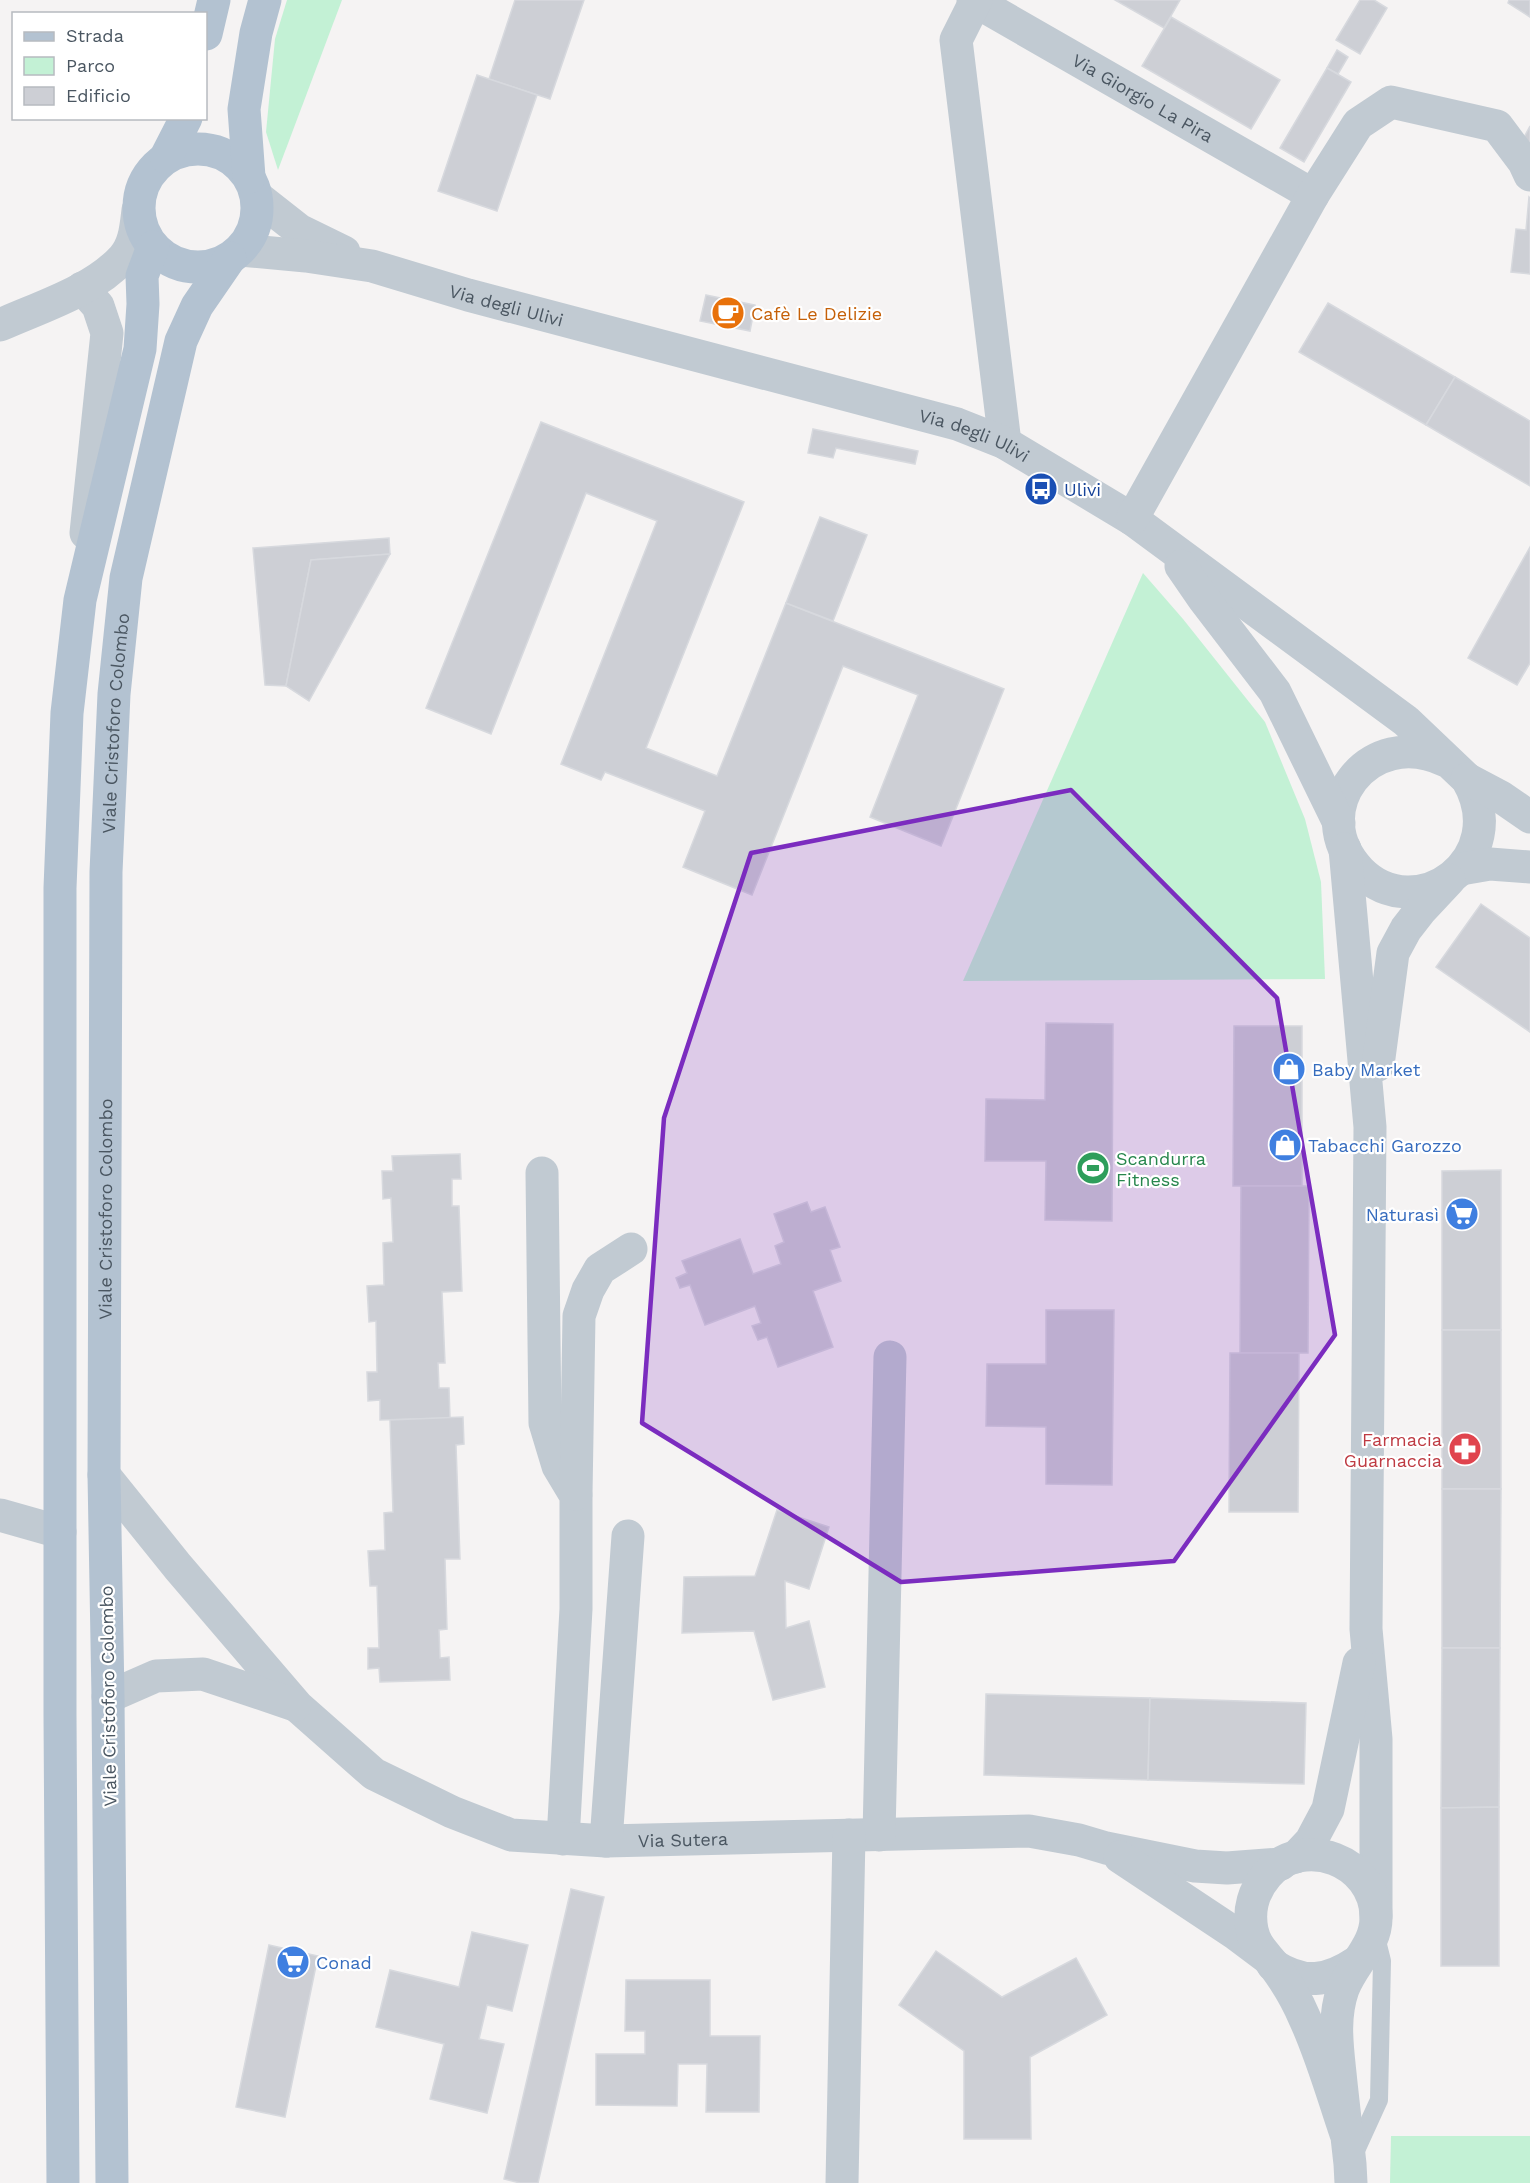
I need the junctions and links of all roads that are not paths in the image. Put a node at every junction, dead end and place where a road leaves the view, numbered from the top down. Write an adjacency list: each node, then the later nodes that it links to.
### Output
1 (214, 0): 4 (main road)
2 (265, 0): 8 (main road)
3 (975, 1): 9 (street, Via Giorgio La Pira); 16 (street)
4 (207, 30)
5 (185, 120): 6 (main road)
6 (166, 157): 8 (main road); 10 (main road)
7 (1530, 175): 9 (street)
8 (253, 187): 11 (main road); 13 (street)
9 (1313, 195): 17 (street)
10 (138, 210): 12 (main road); 14 (street)
11 (235, 254): 12 (main road); 13 (street); 29 (main road, Viale Cristoforo Colombo)
12 (147, 261): 14 (street); 19 (main road)
13 (372, 266): 16 (street, Via degli Ulivi)
14 (88, 286): 15 (street); 19 (street)
15 (0, 325)
16 (1005, 443): 17 (street, Via degli Ulivi)
17 (1132, 519): 18 (street, Via degli Ulivi)
18 (1167, 545): 20 (street, Via degli Ulivi); 22 (street)
19 (80, 600): 32 (main road)
20 (1456, 770): 21 (street); 22 (street); 24 (street)
21 (1530, 817)
22 (1342, 836): 24 (street); 25 (street)
23 (1530, 867): 24 (street)
24 (1456, 873): 25 (street)
25 (1370, 1127): 34 (street)
26 (542, 1173): 30 (street)
27 (631, 1249): 30 (street)
28 (890, 1357): 37 (street)
29 (104, 1476): 35 (main road, Viale Cristoforo Colombo); 36 (street)
30 (576, 1496): 38 (street)
31 (0, 1515): 32 (street)
32 (60, 1532): 46 (main road)
33 (628, 1536): 39 (street)
34 (1366, 1629): 41 (street); 42 (street)
35 (108, 1697): 36 (street); 47 (main road, Viale Cristoforo Colombo)
36 (297, 1706): 38 (street, Via Sutera)
37 (864, 1835): 39 (street, Via Sutera); 40 (street, Via Sutera); 48 (street)
38 (563, 1839): 39 (street, Via Sutera)
39 (606, 1841)
40 (1106, 1848): 41 (street); 43 (street)
41 (1288, 1860): 42 (street); 43 (street)
42 (1375, 1924): 44 (street); 45 (lane)
43 (1268, 1960): 44 (street); 45 (street)
44 (1357, 1962): 45 (street)
45 (1349, 2160)
46 (63, 2183)
47 (112, 2183)
48 (842, 2183)

